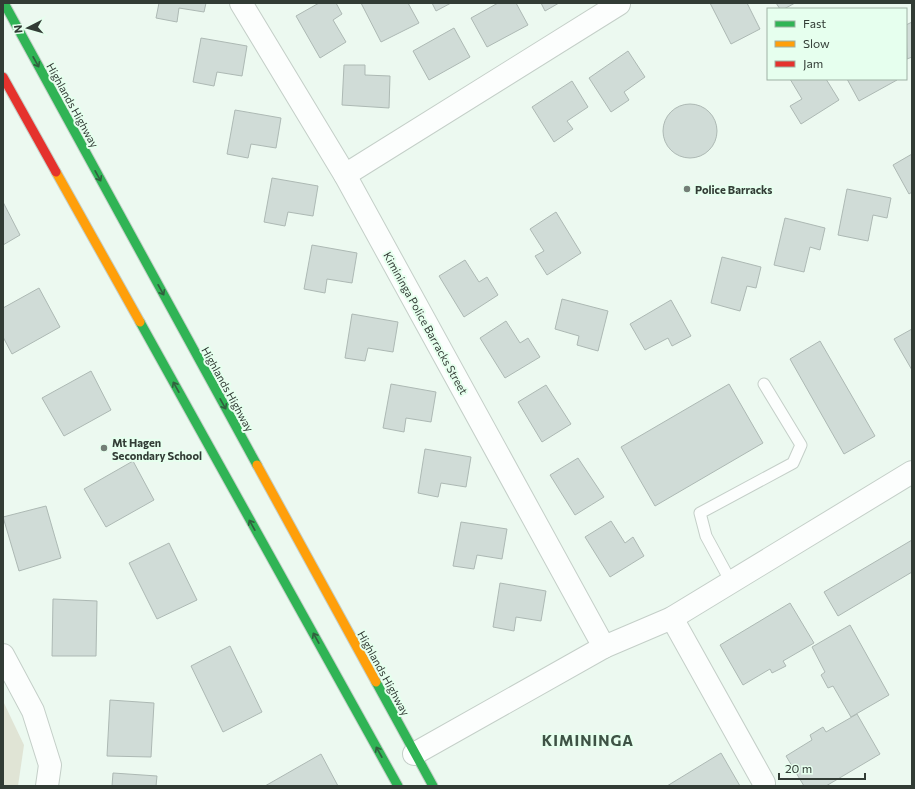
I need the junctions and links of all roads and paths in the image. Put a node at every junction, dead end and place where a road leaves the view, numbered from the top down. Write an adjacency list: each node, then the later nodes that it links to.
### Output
1 (4, 3): 12 (highway, Highlands Highway, one-way to 12)
2 (241, 3): 5 (street, Kimininga Police Barracks Street)
3 (619, 4): 5 (street)
4 (3, 77): 15 (highway, one-way to 4)
5 (345, 175): 10 (street, Kimininga Police Barracks Street)
6 (764, 384): 8 (lane)
7 (912, 472): 8 (street)
8 (731, 582): 9 (street)
9 (672, 618): 10 (street); 13 (street)
10 (604, 647): 12 (street)
11 (3, 655): 14 (street)
12 (414, 754): 16 (highway, Highlands Highway)
13 (764, 783)
14 (47, 786)
15 (398, 786)
16 (433, 786)

